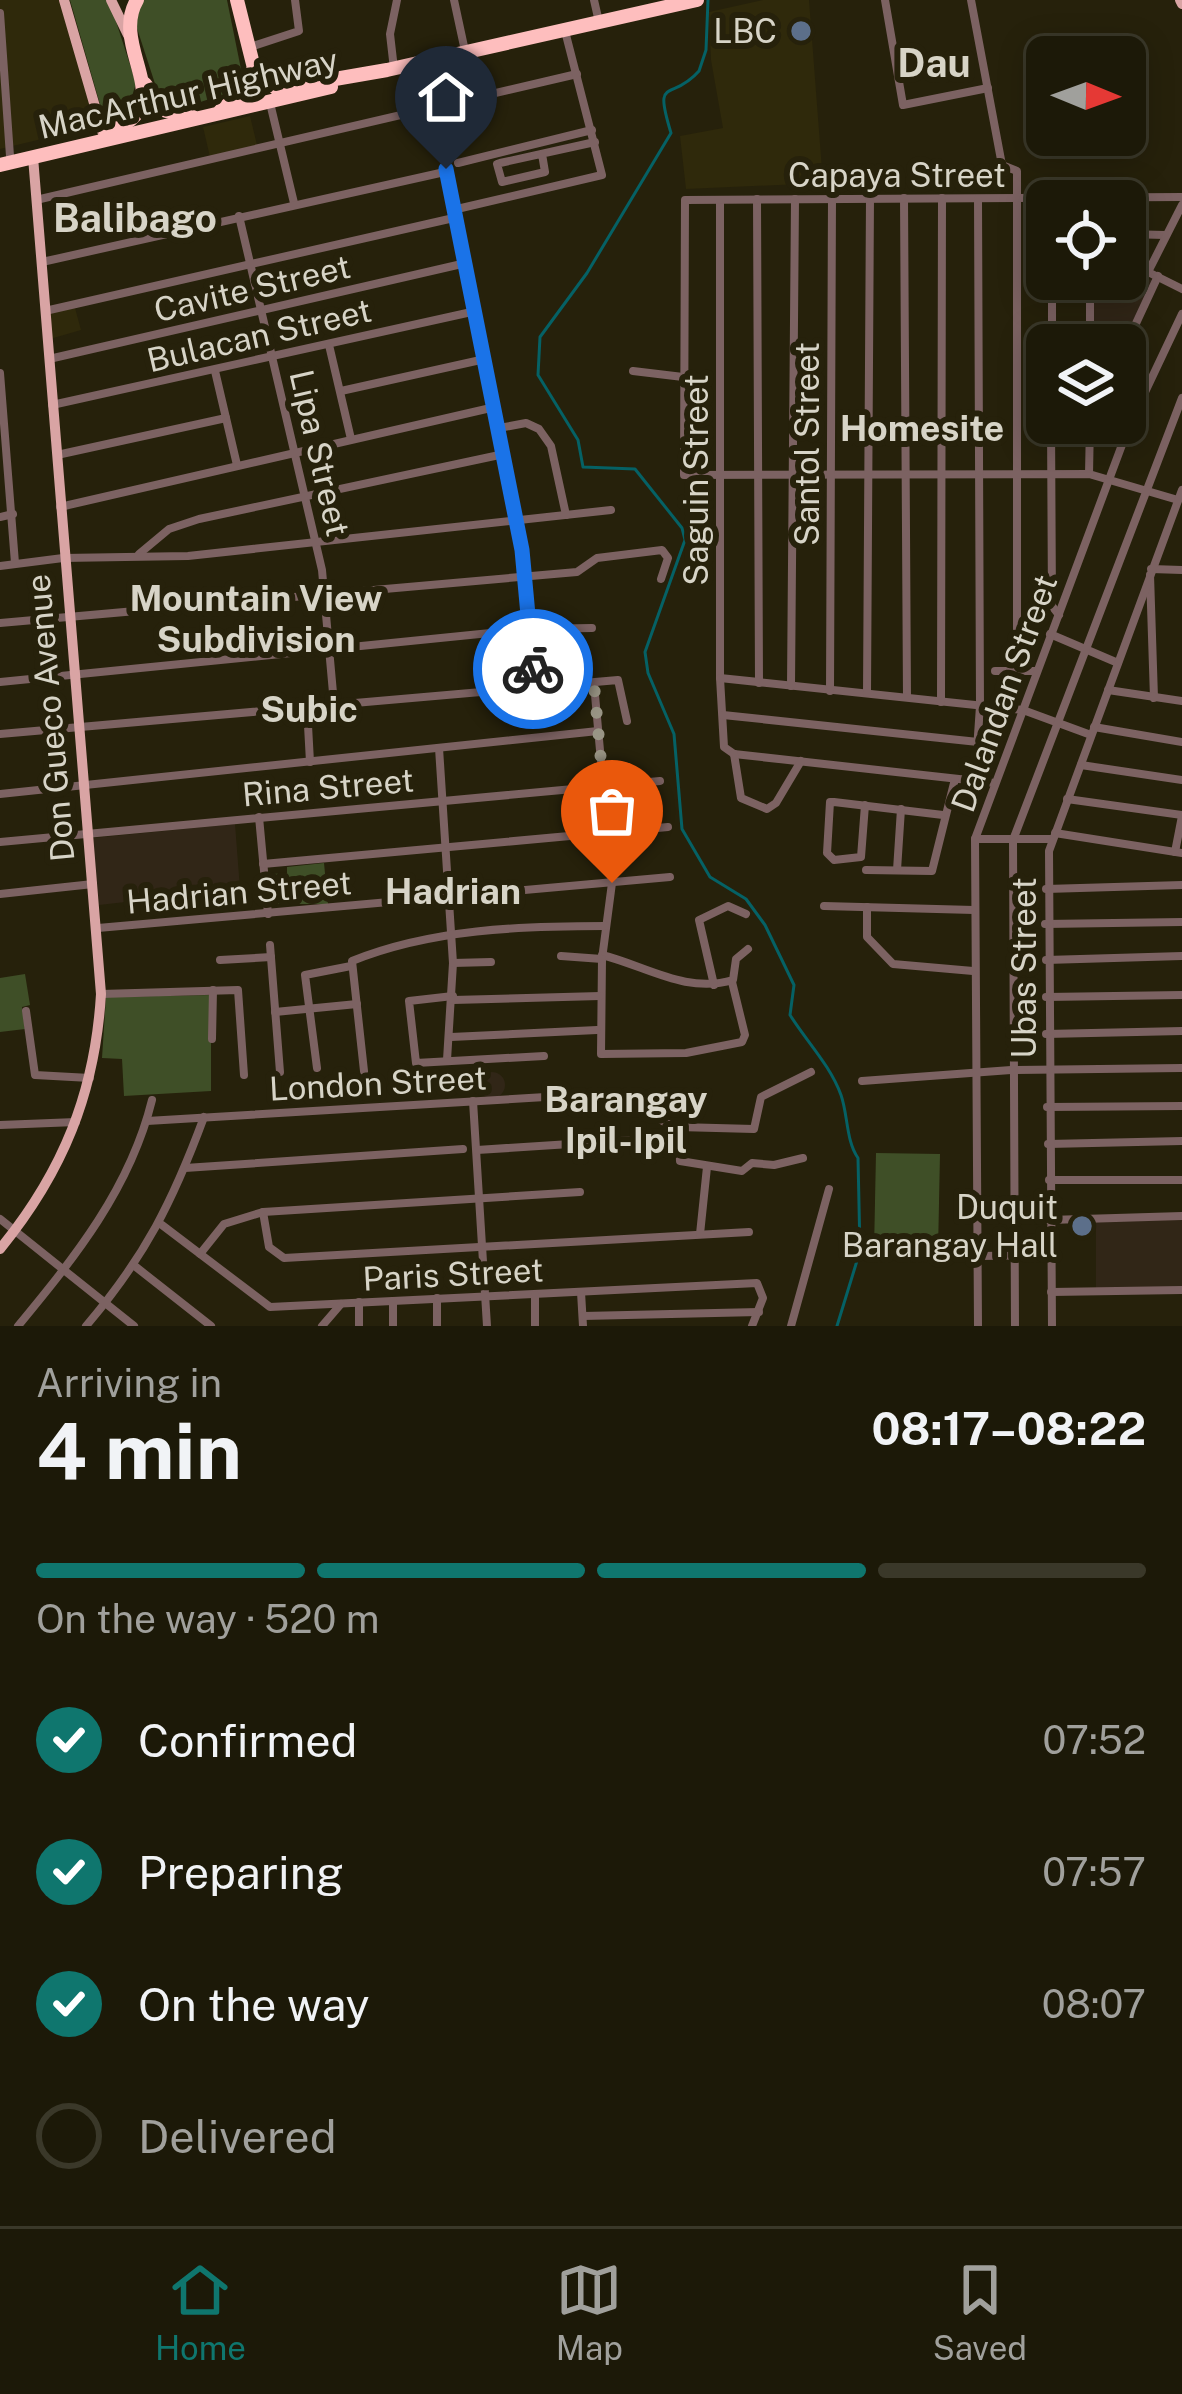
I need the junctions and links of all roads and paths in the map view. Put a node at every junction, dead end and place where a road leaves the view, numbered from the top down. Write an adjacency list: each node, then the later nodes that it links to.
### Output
1 (64, 0): 26 (main road)
2 (111, 0): 15 (main road)
3 (137, 0): 15 (highway)
4 (295, 0): 16 (street)
5 (397, 0): 19 (street)
6 (454, 0): 17 (street)
7 (594, 0): 13 (street)
8 (885, 0): 22 (street)
9 (970, 0): 22 (street)
10 (238, 1): 16 (highway, MacArthur Highway)
11 (693, 1): 13 (highway, MacArthur Highway)
12 (0, 13): 31 (street)
13 (599, 22): 14 (highway, MacArthur Highway)
14 (565, 29): 17 (highway, MacArthur Highway); 20 (street)
15 (128, 35): 21 (highway, MacArthur Highway)
16 (249, 47): 18 (highway, MacArthur Highway)
17 (465, 53): 19 (highway, MacArthur Highway)
18 (254, 68): 19 (highway, MacArthur Highway); 24 (highway)
19 (390, 69): 23 (highway, MacArthur Highway)
20 (577, 74): 25 (street); 27 (street)
21 (143, 80): 24 (highway); 26 (highway, MacArthur Highway)
22 (988, 88): 40 (street)
23 (271, 103): 24 (highway, MacArthur Highway); 27 (street)
24 (206, 117): 30 (highway, MacArthur Highway)
25 (592, 130): 28 (street); 32 (street)
26 (103, 134): 31 (highway, MacArthur Highway)
27 (279, 142): 42 (street); 46 (street)
28 (595, 142): 29 (street); 47 (street)
29 (542, 154): 29 (street)
30 (34, 157): 31 (highway, MacArthur Highway); 42 (main road, Don Gueco Avenue)
31 (3, 160)
32 (458, 163)
33 (832, 198): 34 (street, Capaya Street); 39 (street, Capaya Street); 92 (street, Santol Street)
34 (870, 198): 35 (street, Capaya Street); 93 (street)
35 (904, 198): 36 (street, Capaya Street); 87 (street)
36 (942, 198): 37 (street, Capaya Street); 88 (street)
37 (978, 198): 40 (street, Capaya Street); 84 (street)
38 (758, 199): 39 (street, Capaya Street); 43 (street, Capaya Street); 90 (street)
39 (795, 199): 91 (street)
40 (1017, 199): 41 (street, Capaya Street); 85 (street)
41 (1026, 199)
42 (36, 200): 51 (main road, Don Gueco Avenue)
43 (720, 200): 69 (street, Capaya Street); 94 (street, Saguin Street)
44 (1146, 200): 45 (street, Capaya Street)
45 (1182, 201): 50 (street)
46 (294, 203): 47 (street); 48 (street)
47 (457, 213): 52 (street); 53 (street)
48 (239, 216): 51 (street); 53 (street, Lipa Street)
49 (1146, 235): 50 (street)
50 (1166, 235): 55 (street)
51 (42, 262): 57 (main road, Don Gueco Avenue)
52 (466, 263): 58 (street, Cavite Street); 59 (street)
53 (251, 264): 57 (street); 58 (street, Lipa Street)
54 (1146, 274): 55 (street)
55 (1153, 274): 56 (street); 61 (street)
56 (1182, 289)
57 (45, 311): 64 (main road, Don Gueco Avenue)
58 (262, 311): 63 (street, Lipa Street); 64 (street, Cavite Street)
59 (476, 311): 62 (street, Bulacan Street); 65 (street)
60 (1182, 314): 95 (street, Dalandan Street)
61 (1134, 324)
62 (328, 345): 63 (street, Bulacan Street); 70 (street)
63 (273, 358): 66 (street, Bulacan Street); 80 (street, Lipa Street)
64 (49, 359): 72 (main road, Don Gueco Avenue)
65 (485, 359): 70 (street); 73 (street)
66 (215, 371): 72 (street, Bulacan Street); 74 (street)
67 (634, 371): 69 (street)
68 (0, 373): 76 (street)
69 (683, 377): 94 (street)
70 (340, 392): 77 (street)
71 (1182, 398): 96 (street)
72 (52, 405): 82 (main road, Don Gueco Avenue)
73 (495, 407): 75 (street); 77 (street)
74 (226, 418): 82 (street); 83 (street)
75 (499, 428): 81 (street); 102 (street)
76 (3, 434): 101 (street)
77 (351, 439): 80 (street)
78 (1052, 444): 86 (street)
79 (1090, 444): 89 (street)
80 (294, 452): 83 (street); 98 (street, Lipa Street)
81 (504, 454): 98 (street); 104 (street)
82 (56, 455): 99 (main road, Don Gueco Avenue)
83 (237, 465): 99 (street)
84 (977, 473): 85 (street); 88 (street); 142 (street)
85 (1015, 473): 86 (street); 124 (street)
86 (1051, 473): 89 (street); 115 (street)
87 (905, 474): 88 (street); 93 (street); 137 (street)
88 (940, 474): 140 (street)
89 (1089, 474): 95 (street)
90 (758, 475): 91 (street); 94 (street); 130 (street)
91 (794, 475): 92 (street); 132 (street)
92 (831, 475): 93 (street); 135 (street, Santol Street)
93 (867, 475): 136 (street)
94 (721, 476): 128 (street, Saguin Street)
95 (1110, 477): 96 (street); 115 (street, Dalandan Street)
96 (1143, 488): 97 (street); 121 (street)
97 (1180, 495): 111 (street, Ubas Street)
98 (305, 499): 105 (street, Lipa Street); 106 (street)
99 (59, 507): 107 (main road, Don Gueco Avenue)
100 (610, 510): 102 (street)
101 (13, 514): 103 (street); 108 (street)
102 (566, 515): 104 (street)
103 (0, 517)
104 (517, 523): 105 (street); 112 (street)
105 (317, 544): 106 (street); 114 (street, Lipa Street)
106 (137, 556): 107 (street)
107 (63, 558): 108 (street); 116 (main road, Don Gueco Avenue)
108 (15, 562): 109 (street)
109 (0, 566)
110 (1182, 570): 111 (street)
111 (1151, 571): 123 (street, Ubas Street); 138 (street)
112 (526, 576): 113 (street); 114 (street); 119 (street)
113 (661, 579)
114 (326, 595): 116 (street); 122 (street, Lipa Street)
115 (1059, 615): 120 (street, Dalandan Street)
116 (68, 617): 117 (street); 127 (main road, Don Gueco Avenue)
117 (0, 623)
118 (592, 628): 119 (street)
119 (531, 629): 122 (street); 133 (street)
120 (1050, 634): 121 (street); 125 (street, Dalandan Street)
121 (1085, 649): 123 (street); 147 (street)
122 (330, 651): 127 (street); 141 (street, Lipa Street)
123 (1118, 663): 134 (street, Ubas Street)
124 (1017, 668): 125 (street); 126 (street)
125 (1036, 670): 144 (street, Dalandan Street)
126 (995, 671)
127 (73, 674): 129 (street); 148 (main road, Don Gueco Avenue)
128 (720, 678): 130 (street); 145 (street, Saguin Street)
129 (0, 682)
130 (758, 682): 132 (street)
131 (594, 684): 133 (street); 146 (street); 149 (street)
132 (791, 686): 135 (street)
133 (533, 687): 141 (street)
134 (1108, 690): 138 (street); 150 (street, Ubas Street)
135 (830, 691): 136 (street)
136 (867, 694): 137 (street)
137 (907, 697): 140 (street)
138 (1154, 698): 139 (street)
139 (1182, 701)
140 (941, 702): 142 (street)
141 (334, 704): 143 (street)
142 (980, 706): 144 (street); 152 (street)
143 (307, 707): 148 (street); 157 (street)
144 (1023, 710): 147 (street); 163 (street, Dalandan Street)
145 (722, 715): 152 (street); 155 (street, Saguin Street)
146 (627, 722)
147 (1059, 722): 150 (street); 179 (street)
148 (78, 727): 151 (street); 164 (main road, Don Gueco Avenue)
149 (598, 731): 154 (street); 165 (street)
150 (1093, 731): 153 (street); 158 (street, Ubas Street)
151 (0, 734)
152 (978, 742): 160 (street)
153 (1182, 742)
154 (439, 748): 157 (street); 168 (street)
155 (734, 754): 156 (street); 156 (street, Saguin Street)
156 (801, 761): 159 (street)
157 (310, 762): 164 (street)
158 (1081, 765): 161 (street); 167 (street, Ubas Street)
159 (955, 779): 160 (street); 171 (street)
160 (975, 779): 163 (street)
161 (1182, 780)
162 (660, 781): 165 (street, Rina Street)
163 (995, 783): 178 (street, Dalandan Street)
164 (84, 785): 166 (street); 175 (main road, Don Gueco Avenue)
165 (604, 785): 168 (street, Rina Street); 176 (street)
166 (0, 794)
167 (1067, 799): 172 (street); 177 (street, Ubas Street)
168 (442, 800): 173 (street, Rina Street); 181 (street)
169 (865, 806): 169 (street); 170 (street)
170 (901, 809): 171 (street); 185 (street)
171 (943, 815): 185 (street)
172 (1182, 815): 182 (street)
173 (259, 817): 175 (street, Rina Street); 183 (street)
174 (668, 827): 176 (street)
175 (88, 833): 180 (street, Rina Street); 188 (main road, Don Gueco Avenue)
176 (608, 833): 181 (street); 187 (street)
177 (1053, 836): 179 (street); 182 (street); 190 (street, Ubas Street)
178 (975, 839): 179 (street); 195 (street, Dalandan Street)
179 (1013, 840): 237 (street)
180 (0, 842)
181 (445, 848): 183 (street); 192 (street)
182 (1179, 852)
183 (263, 864): 196 (street)
184 (866, 870): 185 (street)
185 (897, 870)
186 (670, 877): 187 (street, Hadrian Street)
187 (612, 883): 192 (street, Hadrian Street); 200 (street)
188 (93, 884): 191 (street); 201 (main road, Don Gueco Avenue)
189 (1182, 885): 190 (street)
190 (1046, 889): 199 (street, Ubas Street)
191 (0, 894)
192 (450, 898): 196 (street, Hadrian Street); 202 (street)
193 (824, 906): 194 (street)
194 (867, 908): 195 (street); 214 (street)
195 (974, 910): 214 (street, Dalandan Street)
196 (268, 914): 201 (street, Hadrian Street)
197 (746, 914): 216 (street)
198 (1182, 922): 199 (street)
199 (1045, 924): 210 (street, Ubas Street)
200 (605, 926): 202 (street); 207 (street)
201 (98, 928): 218 (main road, Don Gueco Avenue)
202 (452, 938): 212 (street); 213 (street)
203 (270, 945): 208 (street)
204 (748, 949): 215 (street)
205 (561, 956): 207 (street)
206 (1182, 956): 210 (street)
207 (602, 957): 216 (street); 220 (street)
208 (271, 958): 209 (street); 226 (street)
209 (220, 960)
210 (1046, 960): 222 (street, Ubas Street)
211 (491, 962): 212 (street)
212 (453, 963): 221 (street)
213 (351, 966): 223 (street); 224 (street)
214 (974, 971): 241 (street, Dalandan Street)
215 (732, 982): 216 (street); 227 (street)
216 (714, 985)
217 (213, 990): 218 (street); 231 (street); 242 (street)
218 (101, 994): 243 (main road, Don Gueco Avenue)
219 (1182, 995): 222 (street)
220 (599, 996): 221 (street); 227 (street)
221 (453, 998): 230 (street); 233 (street)
222 (1046, 998): 229 (street, Ubas Street)
223 (357, 1004): 224 (street); 236 (street)
224 (311, 1010): 226 (street); 235 (street)
225 (26, 1011): 243 (street)
226 (275, 1012): 239 (street)
227 (597, 1030): 230 (street)
228 (1182, 1031): 229 (street)
229 (1046, 1034): 238 (street, Ubas Street)
230 (451, 1037): 233 (street)
231 (212, 1040)
232 (544, 1056): 233 (street)
233 (447, 1060)
234 (1182, 1068): 238 (street)
235 (316, 1069)
236 (364, 1070)
237 (1011, 1070): 238 (street); 241 (street); 279 (street)
238 (1047, 1070): 250 (street, Ubas Street)
239 (280, 1072)
240 (811, 1072): 255 (street)
241 (974, 1072): 244 (street); 281 (street, Dalandan Street)
242 (244, 1075)
243 (92, 1078): 253 (main road, Don Gueco Avenue)
244 (862, 1081)
245 (612, 1093): 247 (street, London Street)
246 (152, 1100): 252 (street)
247 (473, 1101): 251 (street, London Street); 259 (street)
248 (1182, 1106): 250 (street)
249 (639, 1107): 255 (street)
250 (1047, 1107): 257 (street, Ubas Street)
251 (205, 1117): 252 (street, London Street); 262 (street)
252 (147, 1121): 283 (street)
253 (77, 1122): 254 (street); 273 (main road, Don Gueco Avenue)
254 (0, 1125)
255 (678, 1132): 259 (street); 261 (street)
256 (1182, 1141): 257 (street)
257 (1048, 1144): 263 (street, Ubas Street)
258 (463, 1149): 262 (street)
259 (476, 1150): 267 (street)
260 (803, 1157): 261 (street)
261 (706, 1167): 275 (street)
262 (185, 1168): 272 (street)
263 (1049, 1180): 264 (street); 271 (street, Ubas Street)
264 (1182, 1180)
265 (829, 1189): 308 (street)
266 (580, 1192): 267 (street)
267 (478, 1197): 268 (street); 276 (street)
268 (263, 1212): 276 (street); 278 (street)
269 (1182, 1216): 271 (street)
270 (0, 1219): 273 (street)
271 (1049, 1220): 280 (street, Ubas Street)
272 (162, 1225): 278 (street, Paris Street); 282 (street)
273 (15, 1230): 277 (main road, Don Gueco Avenue); 283 (street)
274 (748, 1232): 275 (street)
275 (700, 1234): 276 (street)
276 (482, 1248): 288 (street)
277 (0, 1250)
278 (200, 1254): 293 (street, Paris Street)
279 (1014, 1255): 280 (street); 281 (street); 310 (street)
280 (1050, 1255): 286 (street, Ubas Street)
281 (978, 1256): 309 (street, Dalandan Street)
282 (136, 1267): 292 (street); 299 (street)
283 (65, 1268): 292 (street); 296 (street)
284 (1182, 1290): 286 (street)
285 (581, 1291): 287 (street, Paris Street); 294 (street, Paris Street); 295 (street)
286 (1051, 1292): 311 (street, Ubas Street)
287 (535, 1295): 288 (street, Paris Street); 306 (street)
288 (487, 1296): 289 (street, Paris Street); 305 (street)
289 (437, 1298): 290 (street, Paris Street); 304 (street)
290 (393, 1301): 291 (street, Paris Street); 303 (street)
291 (359, 1302): 293 (street, Paris Street); 302 (street)
292 (106, 1303): 297 (street); 298 (street)
293 (337, 1308): 300 (street); 301 (street)
294 (759, 1312): 295 (street); 307 (street)
295 (583, 1321)
296 (18, 1326)
297 (86, 1326)
298 (134, 1326)
299 (212, 1326)
300 (322, 1326)
301 (334, 1326)
302 (359, 1326)
303 (393, 1326)
304 (437, 1326)
305 (487, 1326)
306 (535, 1326)
307 (752, 1326)
308 (791, 1326)
309 (979, 1326)
310 (1016, 1326)
311 (1052, 1326)

